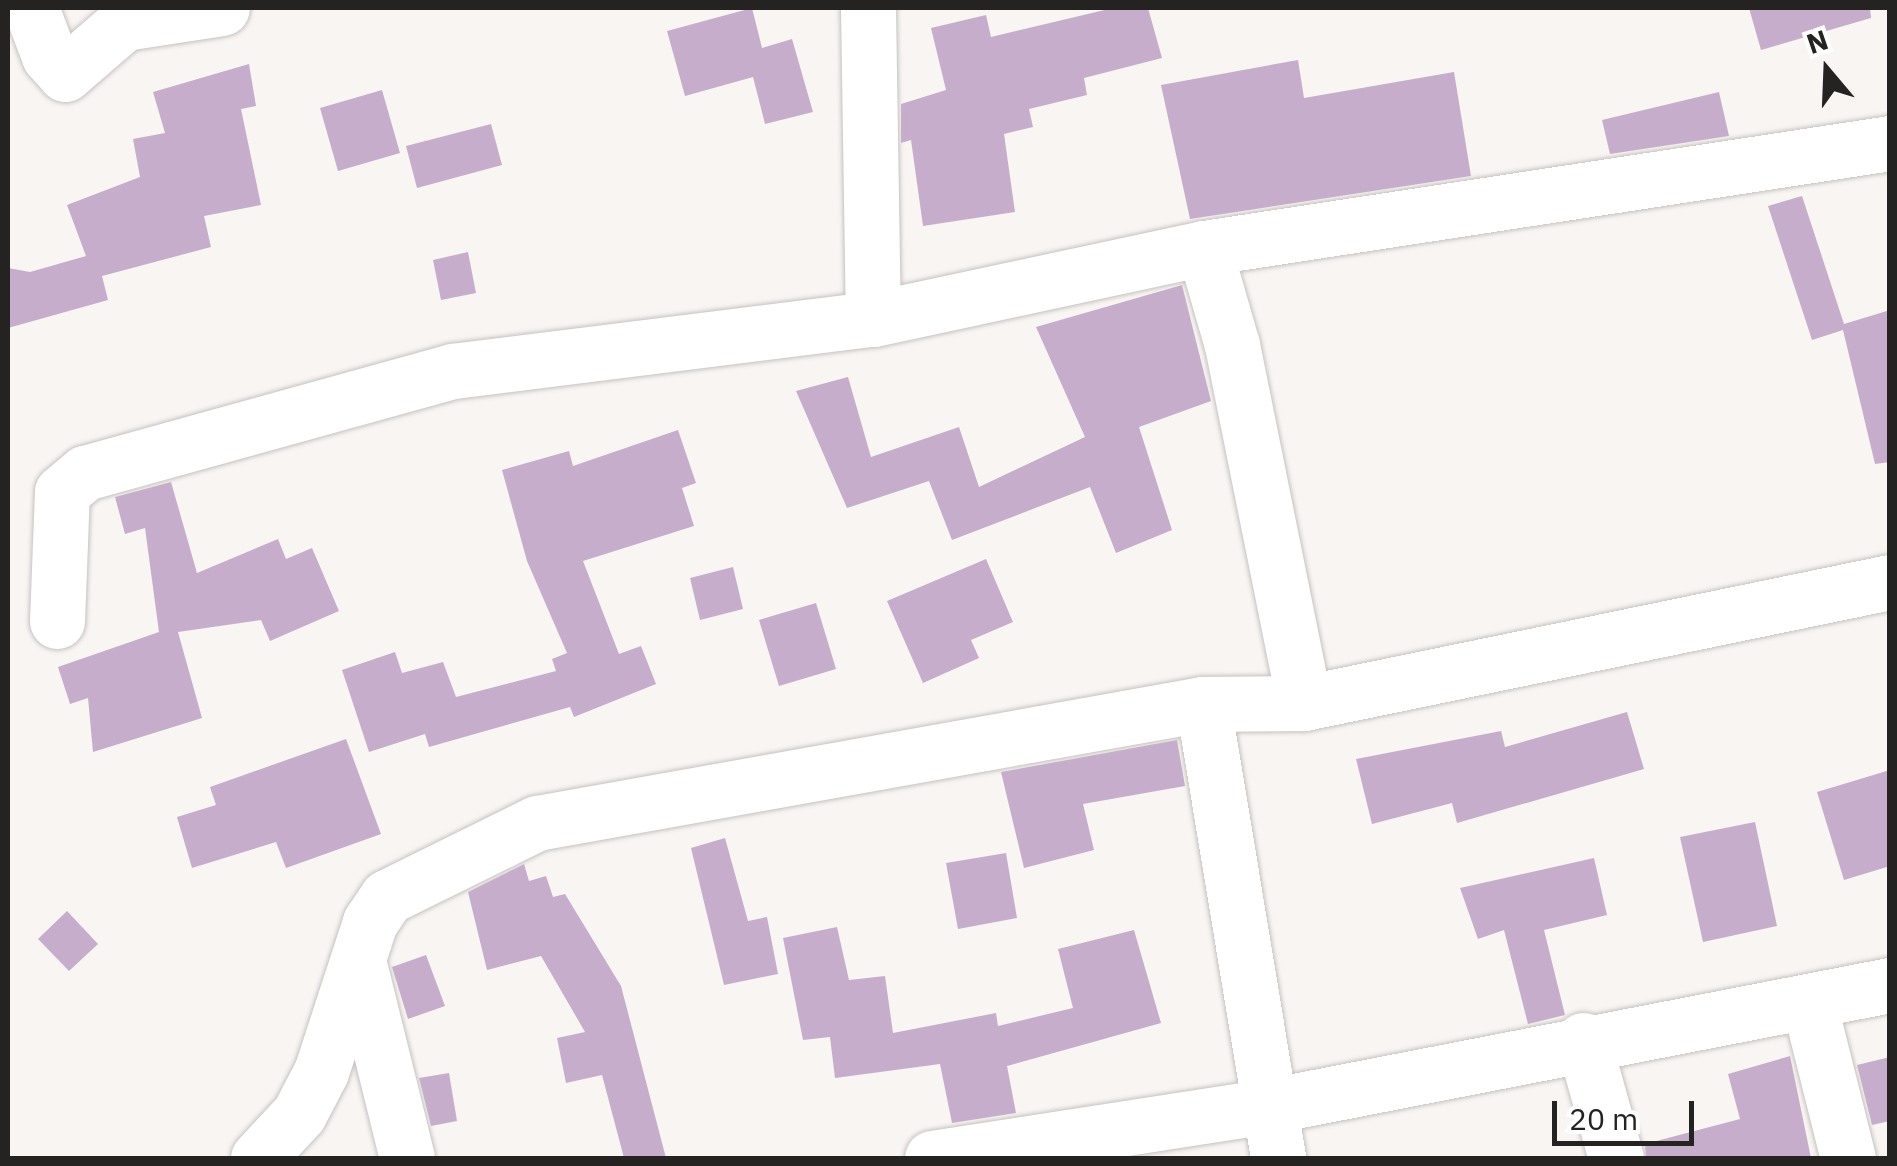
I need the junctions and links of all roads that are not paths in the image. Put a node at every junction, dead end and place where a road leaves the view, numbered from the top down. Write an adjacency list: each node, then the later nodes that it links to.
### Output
1 (32, 8): 2 (street)
2 (222, 8)
3 (868, 8): 6 (street)
4 (1890, 143): 5 (street)
5 (1204, 248): 6 (street); 9 (street)
6 (873, 319): 8 (street)
7 (1890, 582): 9 (street)
8 (57, 621)
9 (1304, 703): 10 (street)
10 (1203, 704): 11 (street); 15 (street)
11 (360, 968): 16 (street); 17 (street)
12 (1890, 986): 13 (street)
13 (1809, 1003): 14 (street); 21 (street)
14 (1584, 1040): 15 (street); 20 (street)
15 (1270, 1106): 18 (street); 19 (street)
16 (258, 1158)
17 (407, 1158)
18 (932, 1158)
19 (1278, 1158)
20 (1616, 1158)
21 (1848, 1158)

